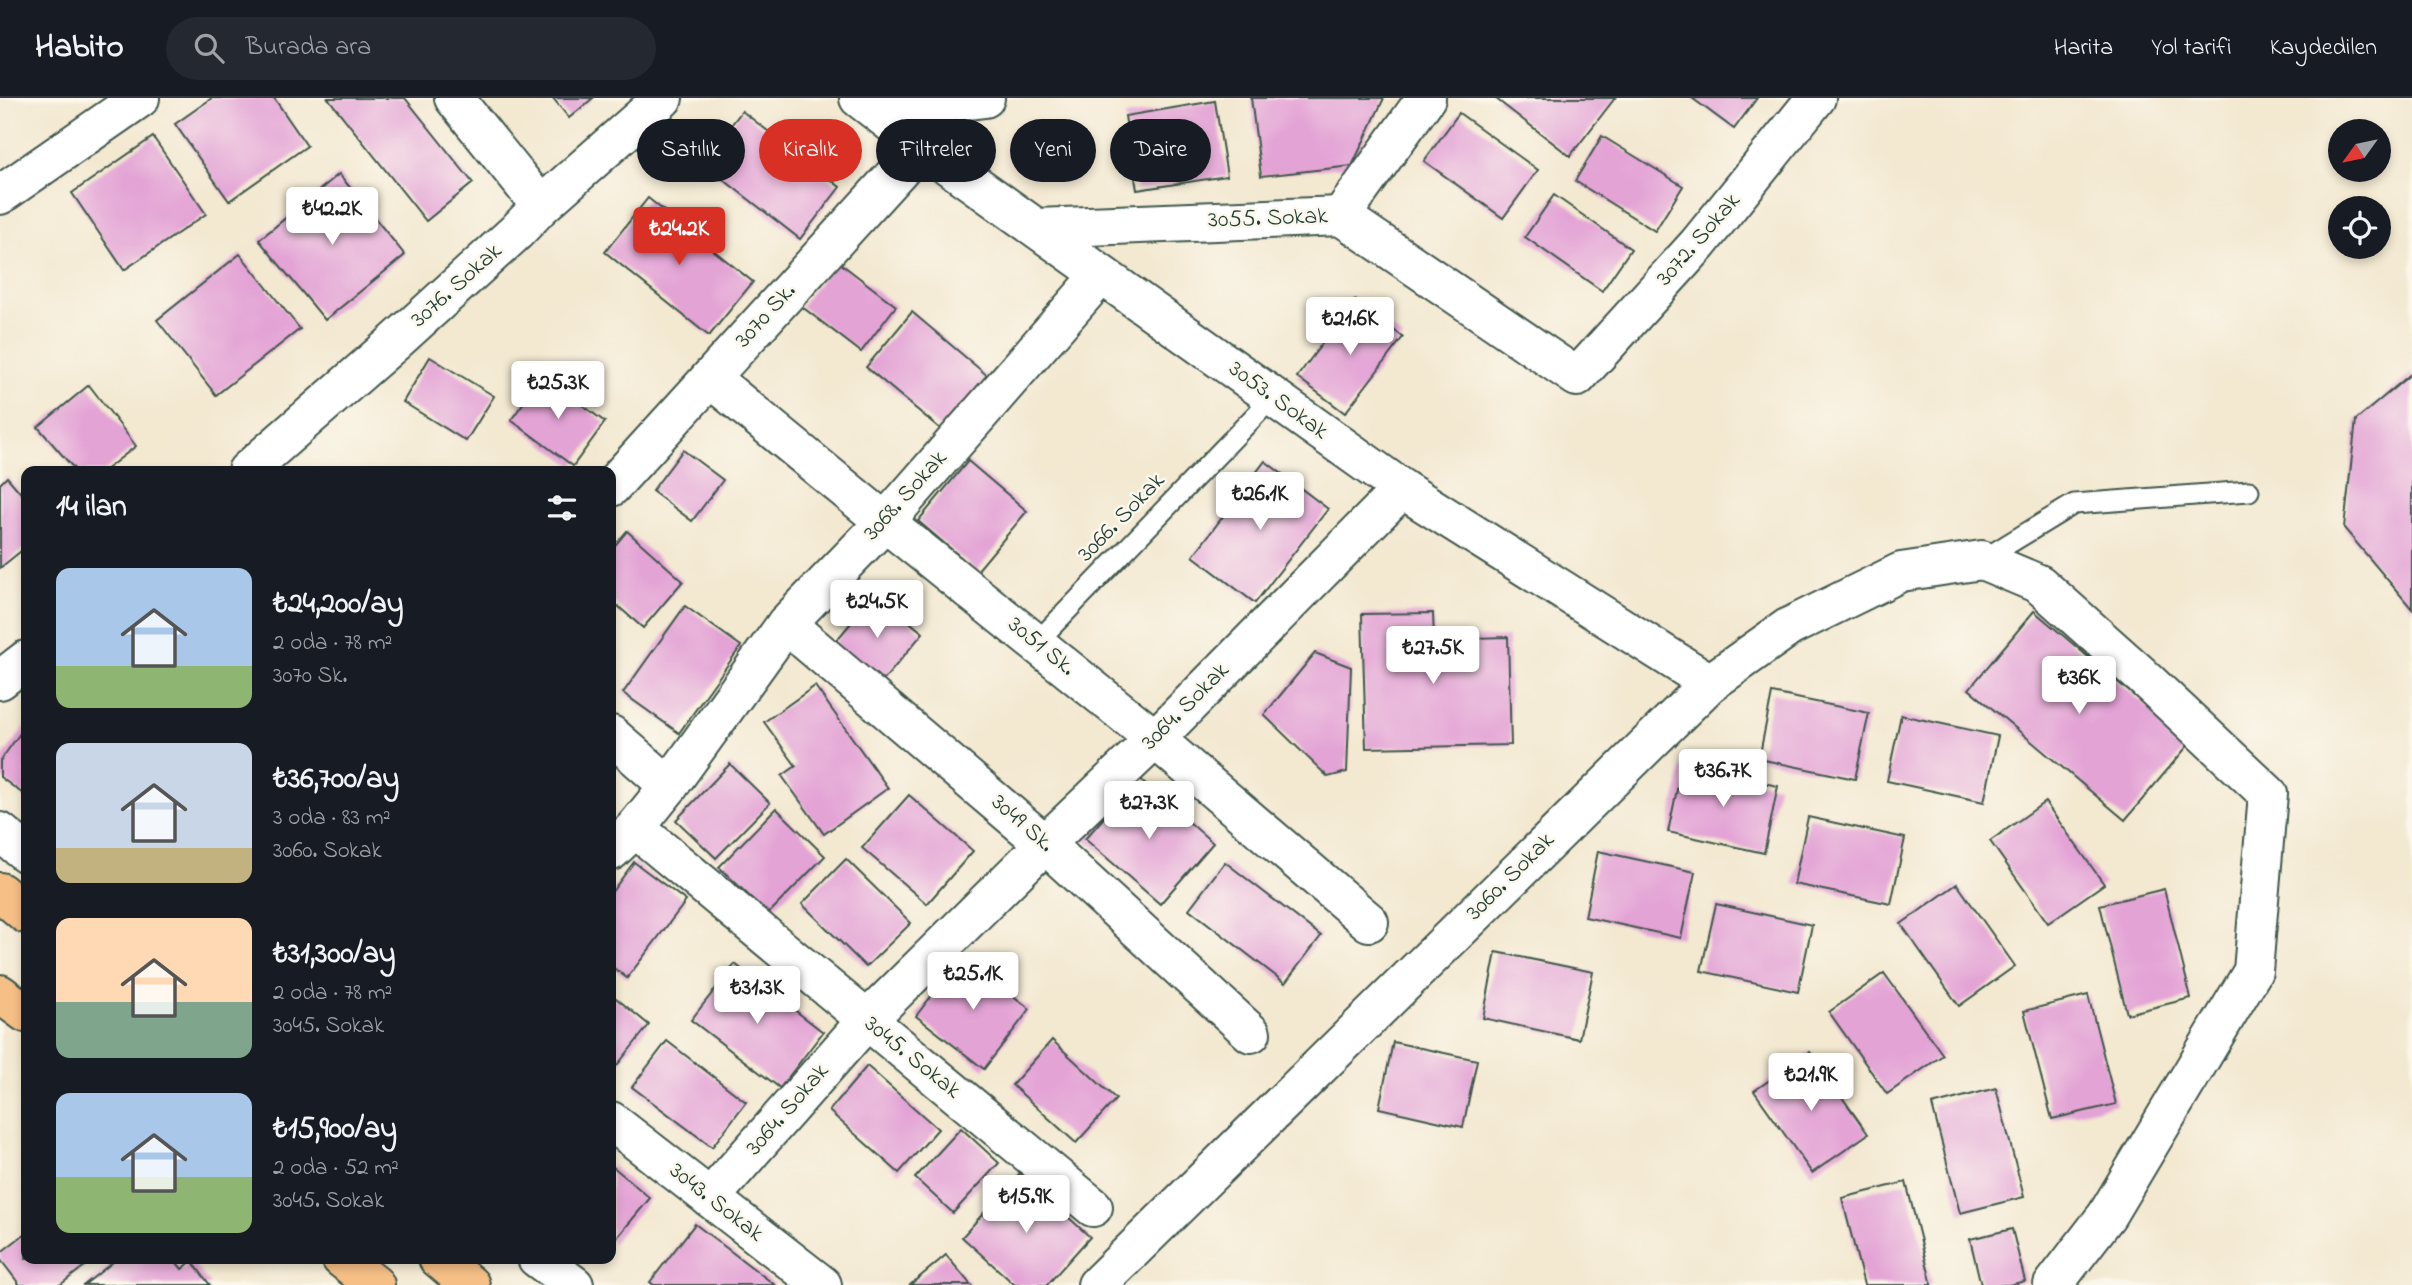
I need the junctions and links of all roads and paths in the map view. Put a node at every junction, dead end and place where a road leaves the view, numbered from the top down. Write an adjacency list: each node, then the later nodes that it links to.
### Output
1 (140, 98): 11 (street)
2 (454, 98): 12 (street)
3 (663, 98): 12 (street, 3076. Sokak)
4 (985, 98): 7 (street)
5 (1426, 98): 13 (street)
6 (1816, 98): 16 (street, 3072. Sokak)
7 (869, 105): 8 (street, 3053. Sokak)
8 (887, 119)
9 (888, 182): 17 (street, 3070 Sk.)
10 (972, 182): 14 (street, 3053. Sokak)
11 (0, 195)
12 (541, 206): 19 (street, 3076. Sokak)
13 (1341, 216): 14 (street, 3055. Sokak); 16 (street, 3055. Sokak)
14 (1037, 228): 15 (street, 3053. Sokak)
15 (1101, 275): 18 (street, 3053. Sokak); 23 (street, 3068. Sokak)
16 (1577, 377)
17 (710, 378): 20 (street, 3070 Sk.); 23 (street, 3051 Sk.)
18 (1273, 397): 21 (street, 3053. Sokak); 26 (lane, 3066. Sokak)
19 (262, 466)
20 (616, 481)
21 (1402, 489): 29 (street, 3053. Sokak); 31 (street, 3064. Sokak)
22 (2249, 491): 24 (lane)
23 (885, 522): 25 (street, 3068. Sokak); 26 (street, 3051 Sk.)
24 (1982, 560): 29 (street, 3060. Sokak); 55 (street)
25 (786, 624): 32 (street, 3068. Sokak); 35 (street, 3049 Sk.)
26 (1036, 643): 31 (street, 3051 Sk.)
27 (21, 664): 28 (street)
28 (0, 680)
29 (1710, 682): 54 (street, 3060. Sokak)
30 (616, 739): 32 (street)
31 (1156, 739): 35 (street, 3064. Sokak); 39 (street, 3051 Sk.)
32 (668, 786): 34 (street, 3068. Sokak)
33 (0, 832): 36 (street)
34 (623, 839): 42 (street, 3045. Sokak)
35 (1045, 844): 42 (street, 3064. Sokak); 43 (street, 3049 Sk.)
36 (21, 849)
37 (0, 892): 38 (highway)
38 (21, 910)
39 (1369, 922)
40 (0, 994): 41 (highway)
41 (21, 1009)
42 (866, 1021): 45 (street, 3064. Sokak); 46 (street, 3045. Sokak)
43 (1251, 1033)
44 (616, 1125): 45 (street, 3043. Sokak)
45 (710, 1198): 53 (street, 3043. Sokak)
46 (1093, 1207)
47 (348, 1264): 50 (highway)
48 (445, 1264): 51 (highway)
49 (545, 1264): 52 (street)
50 (374, 1285)
51 (470, 1285)
52 (574, 1285)
53 (822, 1285)
54 (1097, 1285)
55 (2053, 1285)

